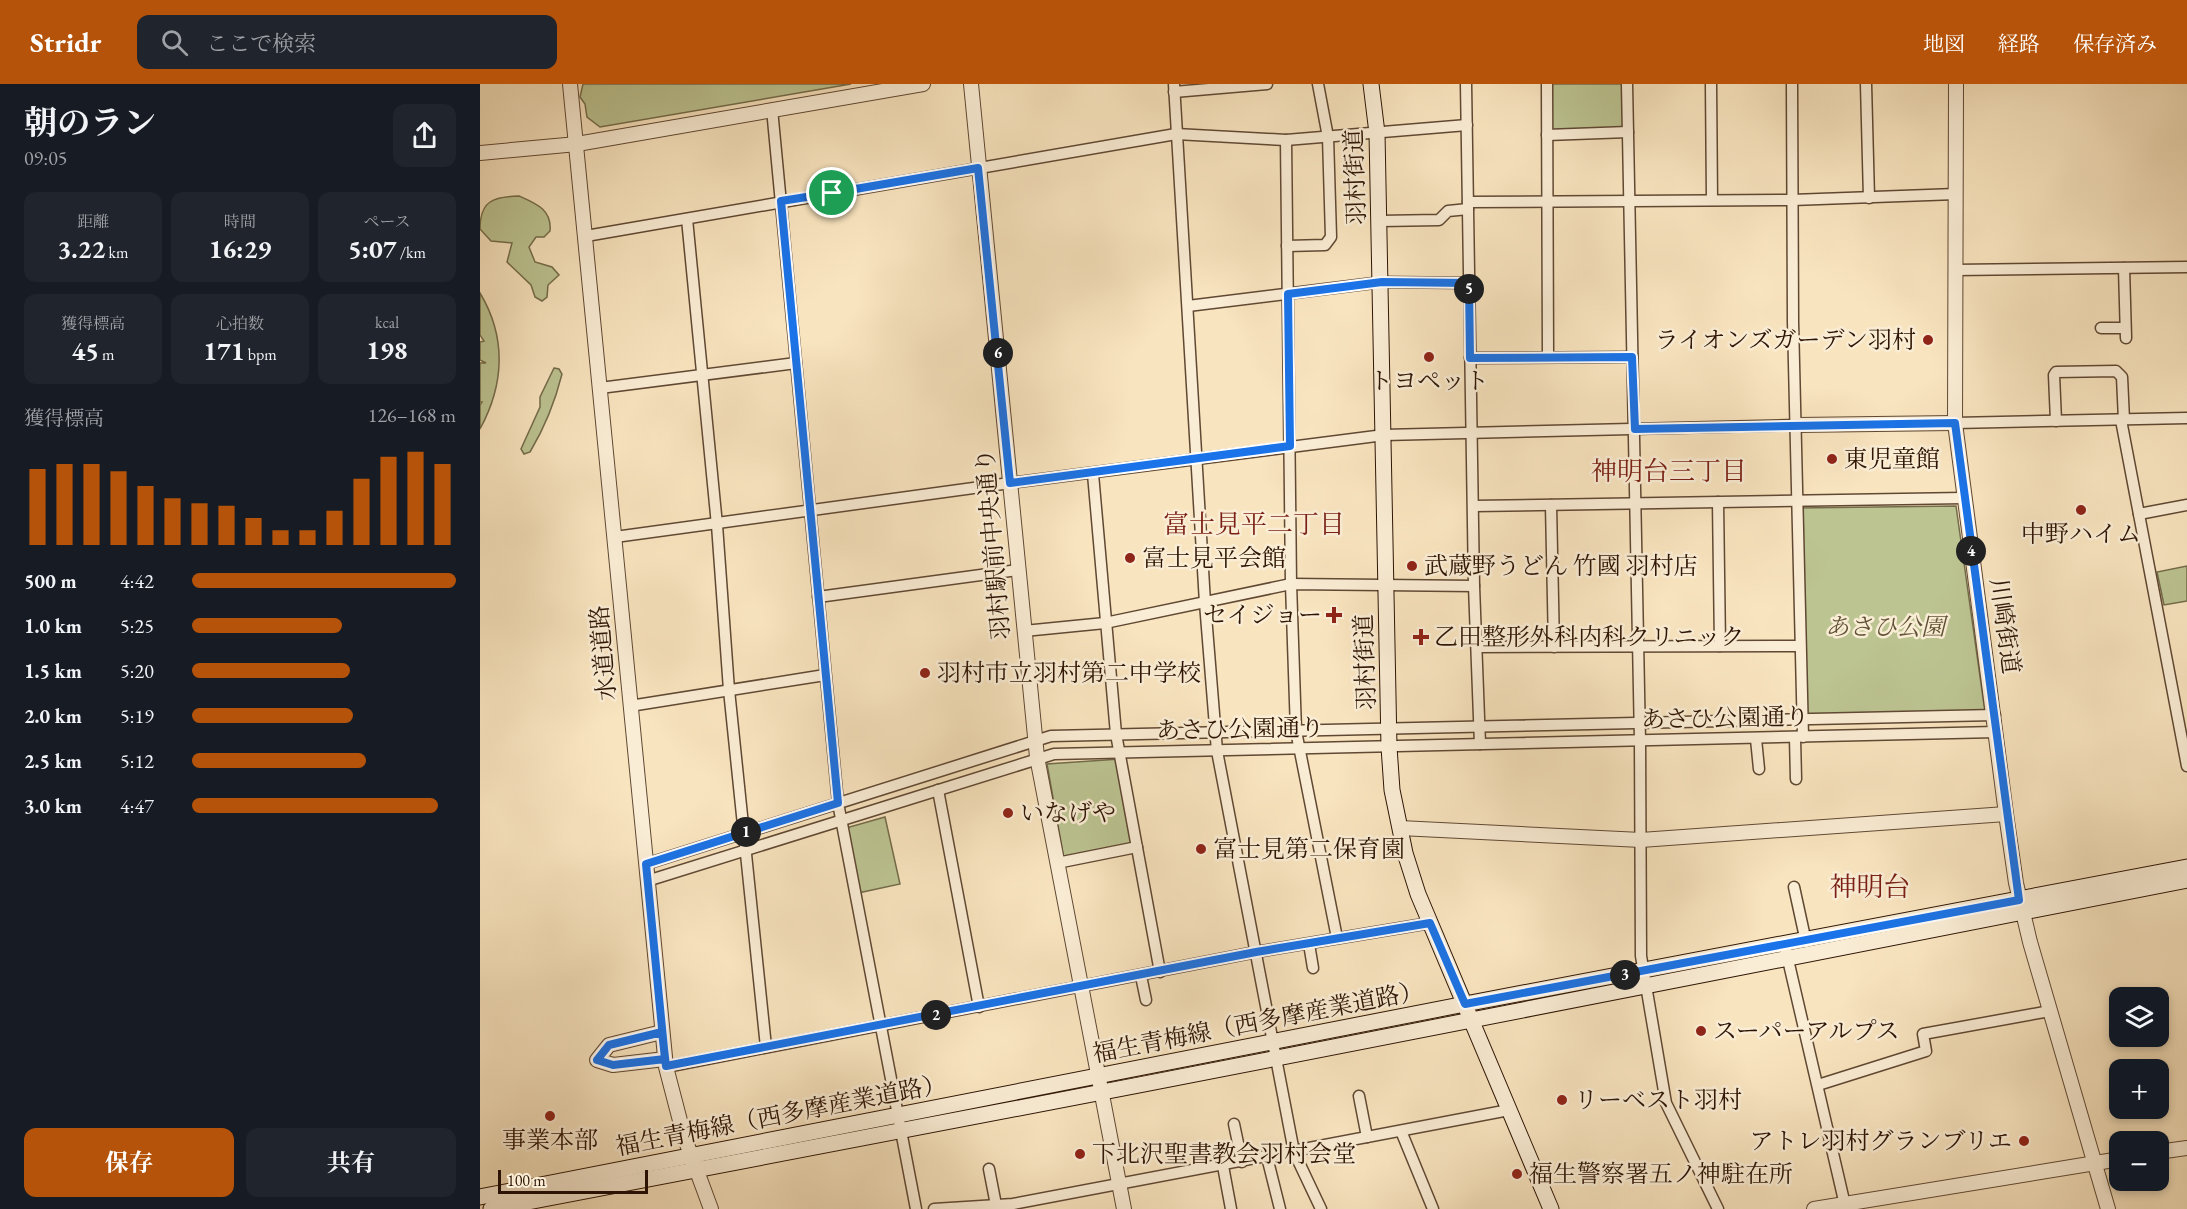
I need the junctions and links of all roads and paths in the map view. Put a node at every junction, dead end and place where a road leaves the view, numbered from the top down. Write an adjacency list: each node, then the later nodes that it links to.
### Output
1 (570, 84): 23 (street, 水道道路)
2 (923, 84): 15 (street)
3 (971, 84): 25 (street, 羽村駅前中央通り)
4 (1267, 84): 14 (street)
5 (1318, 84): 21 (street)
6 (1371, 84): 18 (main road, 羽村街道)
7 (1466, 84): 16 (street)
8 (1547, 84): 20 (street)
9 (1627, 84): 17 (street)
10 (1711, 84): 28 (street)
11 (1792, 84): 29 (street)
12 (1866, 84): 27 (street)
13 (1956, 84): 26 (street, 川崎街道)
14 (1174, 88): 19 (street)
15 (772, 109): 23 (street); 30 (street)
16 (1467, 125): 18 (street); 33 (street)
17 (1628, 132): 20 (street); 32 (street)
18 (1377, 133): 21 (street); 35 (main road, 羽村街道)
19 (1176, 134): 22 (street); 25 (street); 44 (street)
20 (1547, 135): 31 (street)
21 (1328, 137): 22 (street); 37 (street)
22 (1286, 141): 37 (street)
23 (577, 144): 24 (street); 36 (street, 水道道路)
24 (480, 153)
25 (978, 168): 30 (street); 64 (street, 羽村駅前中央通り)
26 (1956, 194): 27 (street); 40 (street, 川崎街道)
27 (1869, 198): 29 (street)
28 (1712, 200): 29 (street); 32 (street)
29 (1792, 200): 56 (street)
30 (781, 201): 34 (street); 49 (street)
31 (1548, 201): 32 (street); 33 (street); 46 (street)
32 (1629, 201): 47 (street)
33 (1468, 205): 35 (street); 42 (street)
34 (687, 219): 36 (street); 50 (street)
35 (1380, 220): 41 (main road, 羽村街道)
36 (586, 236): 51 (street, 水道道路)
37 (1287, 246): 43 (street)
38 (2187, 267): 39 (street)
39 (2124, 268): 40 (street); 45 (street)
40 (1955, 270): 55 (street, 川崎街道)
41 (1382, 282): 42 (street); 43 (street); 60 (main road, 羽村街道)
42 (1469, 283): 48 (street)
43 (1288, 294): 44 (street); 61 (street)
44 (1188, 306): 62 (street)
45 (2101, 328)
46 (1548, 357): 47 (street); 48 (street)
47 (1632, 357): 57 (street)
48 (1470, 358): 59 (street)
49 (796, 363): 50 (street); 72 (street)
50 (701, 375): 51 (street); 74 (street)
51 (600, 388): 75 (street, 水道道路)
52 (2186, 418): 53 (street); 58 (street)
53 (2122, 420): 54 (street); 54 (street); 73 (street)
54 (2056, 421): 55 (street)
55 (1955, 423): 56 (street); 65 (street, 川崎街道)
56 (1797, 425): 57 (street); 66 (street)
57 (1635, 429): 59 (street); 68 (street)
58 (2187, 430)
59 (1471, 433): 60 (street); 71 (street)
60 (1384, 435): 61 (street); 78 (main road, 羽村街道)
61 (1290, 446): 62 (street); 77 (street)
62 (1196, 460): 63 (street); 81 (street)
63 (1093, 474): 64 (street); 82 (street)
64 (1010, 483): 72 (street); 76 (street, 羽村駅前中央通り)
65 (1964, 498): 66 (street); 92 (street, 川崎街道)
66 (1797, 501): 67 (street); 85 (street)
67 (1718, 502): 68 (street); 84 (street)
68 (1635, 503): 69 (street); 88 (street)
69 (1551, 505): 71 (street); 87 (street)
70 (2187, 505): 73 (street)
71 (1474, 506): 79 (street)
72 (811, 511): 74 (street); 80 (street)
73 (2139, 514): 111 (street)
74 (717, 525): 75 (street); 90 (street)
75 (615, 537): 91 (street, 水道道路)
76 (1018, 570): 80 (street); 83 (street, 羽村駅前中央通り)
77 (1291, 584): 78 (street); 81 (street); 97 (street)
78 (1385, 586): 79 (street); 96 (main road, 羽村街道)
79 (1474, 586): 86 (street)
80 (818, 597): 89 (street)
81 (1205, 603): 82 (street); 99 (street)
82 (1105, 623): 83 (street); 100 (street)
83 (1024, 632): 102 (street, 羽村駅前中央通り)
84 (1720, 646): 85 (street); 88 (street)
85 (1800, 646): 93 (street)
86 (1478, 647): 87 (street); 95 (street)
87 (1554, 647): 88 (street)
88 (1638, 647): 94 (street)
89 (825, 675): 90 (street); 115 (street)
90 (729, 690): 91 (street); 119 (street)
91 (630, 706): 124 (street, 水道道路)
92 (1995, 715): 93 (street, あさひ公園通り); 98 (street, 川崎街道)
93 (1802, 720): 94 (street, あさひ公園通り); 101 (street)
94 (1639, 723): 95 (street, あさひ公園通り); 104 (street)
95 (1480, 726): 96 (street, あさひ公園通り); 105 (street)
96 (1389, 730): 97 (street, あさひ公園通り); 106 (main road, 羽村街道)
97 (1296, 731): 99 (street, あさひ公園通り); 107 (street)
98 (1996, 732): 101 (street, あさひ公園通り); 116 (street, 川崎街道)
99 (1215, 733): 100 (street, あさひ公園通り); 108 (street)
100 (1116, 734): 102 (street, あさひ公園通り); 109 (street)
101 (1799, 738): 103 (street, あさひ公園通り); 113 (street)
102 (1035, 740): 110 (street, 羽村駅前中央通り); 115 (street, あさひ公園通り)
103 (1756, 740): 104 (street, あさひ公園通り); 112 (street)
104 (1641, 741): 105 (street, あさひ公園通り); 120 (street)
105 (1480, 744): 106 (street, あさひ公園通り)
106 (1389, 747): 107 (street, あさひ公園通り); 118 (main road, 羽村街道)
107 (1299, 749): 108 (street, あさひ公園通り); 131 (street)
108 (1217, 751): 109 (street, あさひ公園通り); 134 (street)
109 (1120, 753): 110 (street, あさひ公園通り); 121 (street)
110 (1037, 757): 114 (street, あさひ公園通り); 123 (street, 羽村駅前中央通り)
111 (2187, 766)
112 (1759, 769)
113 (1796, 779)
114 (938, 790): 117 (street, あさひ公園通り); 143 (street)
115 (838, 803): 117 (street); 119 (street, あさひ公園通り)
116 (2006, 814): 120 (street); 129 (street, 川崎街道)
117 (842, 820): 122 (street, あさひ公園通り); 146 (street)
118 (1400, 828): 120 (street); 130 (main road, 羽村街道)
119 (746, 832): 122 (street); 124 (street, あさひ公園通り)
120 (1641, 840): 139 (street)
121 (1137, 847): 123 (street); 137 (street)
122 (747, 850): 127 (street, あさひ公園通り); 148 (street)
123 (1057, 863): 140 (street, 羽村駅前中央通り)
124 (646, 864): 127 (street, 水道道路)
125 (2187, 867): 129 (main road, 福生青梅線（西多摩産業道路）)
126 (2187, 880): 129 (main road, 福生青梅線（西多摩産業道路）)
127 (647, 881): 147 (street, 水道道路)
128 (1794, 887): 132 (street)
129 (2021, 906): 132 (main road, 福生青梅線（西多摩産業道路）); 135 (main road, 福生青梅線（西多摩産業道路）); 144 (street, 川崎街道)
130 (1430, 923): 131 (street); 142 (main road, 羽村街道)
131 (1337, 938): 133 (street)
132 (1806, 942): 135 (main road, 福生青梅線（西多摩産業道路）)
133 (1309, 944): 134 (street); 136 (street)
134 (1256, 952): 137 (street); 149 (street)
135 (1786, 952): 139 (main road, 福生青梅線（西多摩産業道路）); 152 (street)
136 (1313, 968)
137 (1160, 972): 138 (street)
138 (1141, 976): 140 (street); 141 (street)
139 (1644, 979): 142 (main road, 福生青梅線（西多摩産業道路）); 145 (main road, 福生青梅線（西多摩産業道路）); 184 (street)
140 (1081, 987): 143 (street); 151 (street, 羽村駅前中央通り)
141 (1146, 1000)
142 (1465, 1004): 145 (main road, 羽村街道); 149 (main road, 福生青梅線（西多摩産業道路）)
143 (979, 1007): 146 (street)
144 (2050, 1011): 152 (street); 167 (street, 川崎街道)
145 (1473, 1022): 149 (main road, 福生青梅線（西多摩産業道路）); 155 (main road, 羽村街道)
146 (880, 1025): 148 (street); 156 (street)
147 (662, 1032): 150 (street, 水道道路); 150 (street)
148 (766, 1047): 150 (street)
149 (1274, 1050): 151 (main road, 福生青梅線（西多摩産業道路）); 153 (main road, 福生青梅線（西多摩産業道路）); 162 (street)
150 (666, 1063): 165 (street, 水道道路)
151 (1098, 1076): 153 (street, 羽村駅前中央通り); 156 (main road, 福生青梅線（西多摩産業道路）)
152 (1818, 1085): 173 (street)
153 (1101, 1092): 156 (main road, 福生青梅線（西多摩産業道路）); 170 (street, 羽村駅前中央通り)
154 (1359, 1096): 159 (street)
155 (1509, 1110): 158 (street); 183 (main road, 羽村街道)
156 (899, 1123): 165 (main road, 福生青梅線（西多摩産業道路）); 176 (street)
157 (1234, 1124): 166 (street)
158 (1401, 1131): 159 (street); 182 (street)
159 (1367, 1137): 162 (street)
160 (2187, 1148): 161 (street)
161 (2169, 1150)
162 (1294, 1152): 163 (street); 181 (street)
163 (1267, 1157): 166 (street); 180 (street)
164 (2109, 1161): 167 (street)
165 (694, 1162): 171 (main road, 福生青梅線（西多摩産業道路）); 175 (street, 水道道路)
166 (1242, 1162): 168 (street)
167 (2094, 1163): 173 (street); 186 (street, 川崎街道)
168 (1223, 1166): 170 (street); 179 (street)
169 (989, 1169): 172 (street)
170 (1120, 1185): 174 (street); 178 (street, 羽村駅前中央通り)
171 (486, 1203)
172 (996, 1205): 174 (street); 177 (street)
173 (1845, 1205): 185 (street)
174 (1014, 1207)
175 (711, 1209)
176 (916, 1209)
177 (934, 1209)
178 (1124, 1209)
179 (1231, 1209)
180 (1280, 1209)
181 (1321, 1209)
182 (1433, 1209)
183 (1551, 1209)
184 (1718, 1209)
185 (1814, 1209)
186 (2108, 1209)

